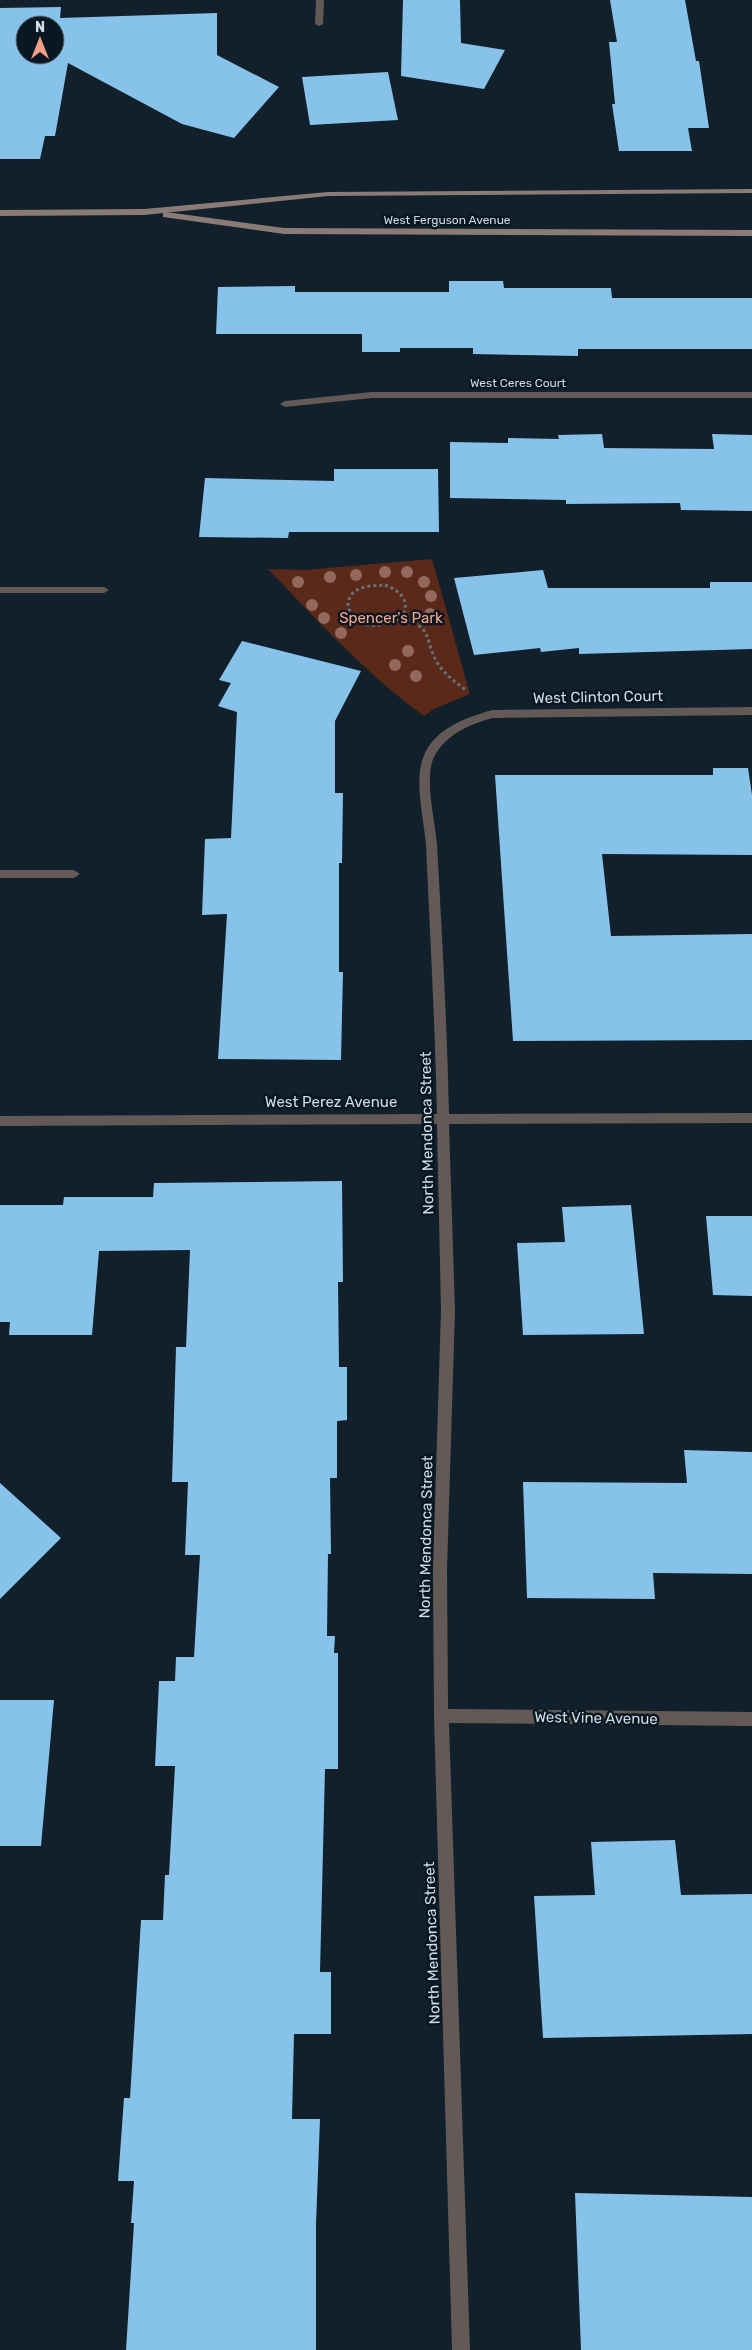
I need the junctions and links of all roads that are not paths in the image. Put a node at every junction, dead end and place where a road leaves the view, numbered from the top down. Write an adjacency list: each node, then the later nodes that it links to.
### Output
1 (320, 0): 2 (street)
2 (319, 24)
3 (752, 191): 5 (street, West Ferguson Avenue)
4 (0, 212): 5 (street, West Ferguson Avenue)
5 (144, 212): 6 (street, West Ferguson Avenue)
6 (752, 233)
7 (752, 395): 8 (street, West Ceres Court)
8 (285, 404)
9 (0, 590): 10 (street)
10 (104, 590)
11 (752, 710): 12 (street, West Clinton Court)
12 (449, 732): 15 (street, North Mendonca Street)
13 (0, 874): 14 (street)
14 (74, 874)
15 (443, 1118): 16 (street, West Perez Avenue); 17 (street, West Perez Avenue); 18 (street, North Mendonca Street)
16 (752, 1118)
17 (0, 1121)
18 (441, 1716): 19 (street, West Vine Avenue); 20 (street, North Mendonca Street)
19 (752, 1720)
20 (461, 2350)

